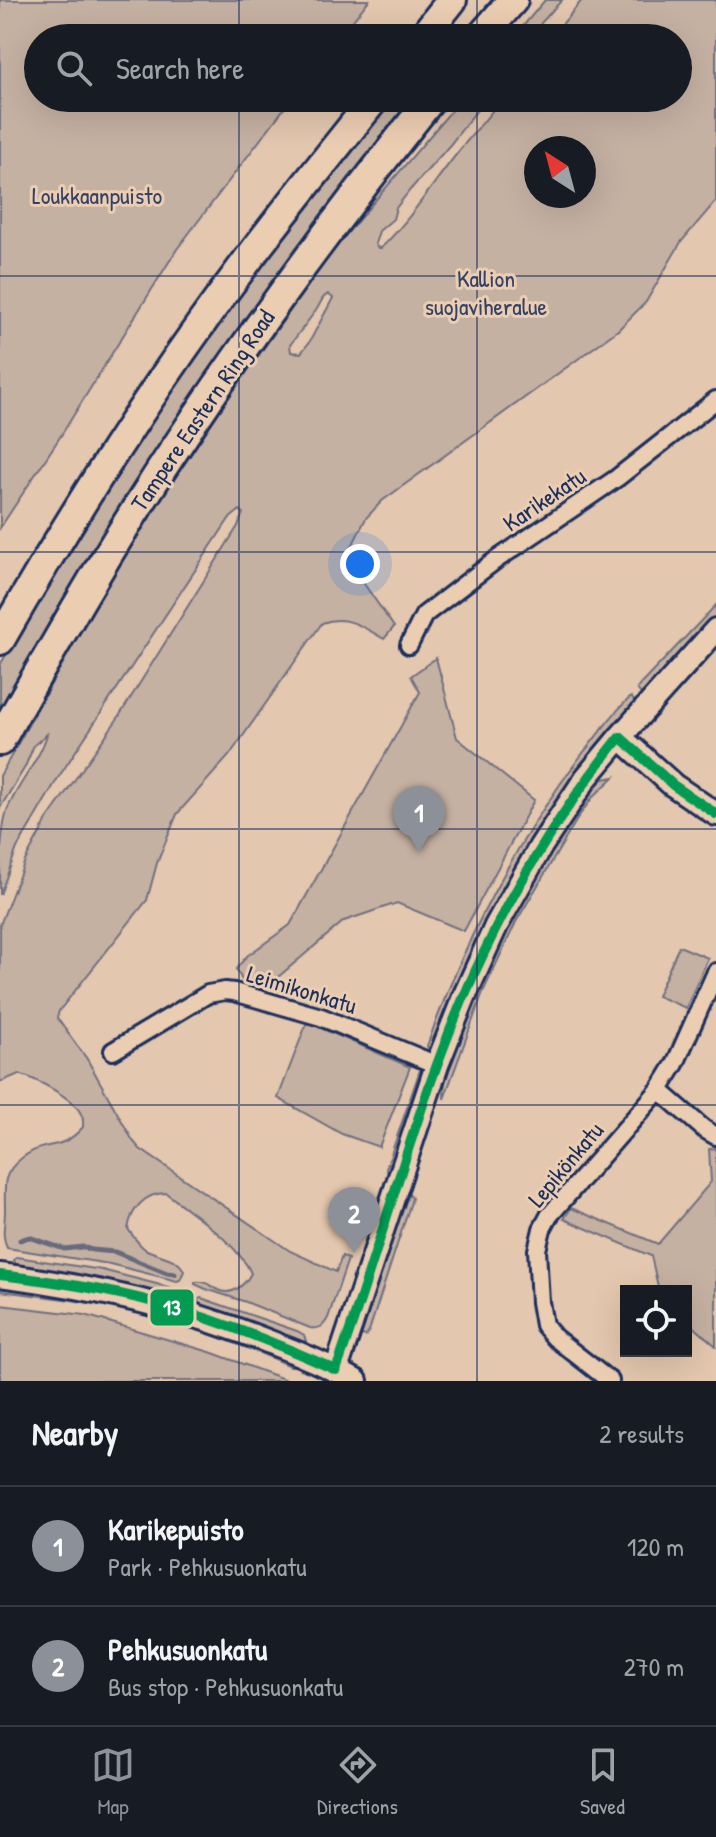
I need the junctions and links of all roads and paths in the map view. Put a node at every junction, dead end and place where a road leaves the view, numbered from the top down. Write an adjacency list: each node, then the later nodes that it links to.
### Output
1 (452, 0): 3 (highway)
2 (513, 0): 4 (highway)
3 (433, 24)
4 (492, 24)
5 (364, 112): 9 (highway, Tampere Eastern Ring Road)
6 (421, 112): 12 (highway, Tampere Eastern Ring Road)
7 (716, 400): 10 (street, Karikekatu)
8 (716, 630): 11 (main road)
9 (0, 640)
10 (409, 645)
11 (620, 737): 13 (main road); 16 (main road)
12 (0, 741)
13 (716, 814)
14 (716, 972): 17 (street, Lepikönkatu)
15 (113, 1051): 16 (street, Leimikonkatu)
16 (437, 1065): 20 (main road)
17 (659, 1090): 18 (street); 21 (street, Lepikönkatu)
18 (716, 1136)
19 (0, 1275): 20 (main road)
20 (346, 1375)
21 (610, 1381)

